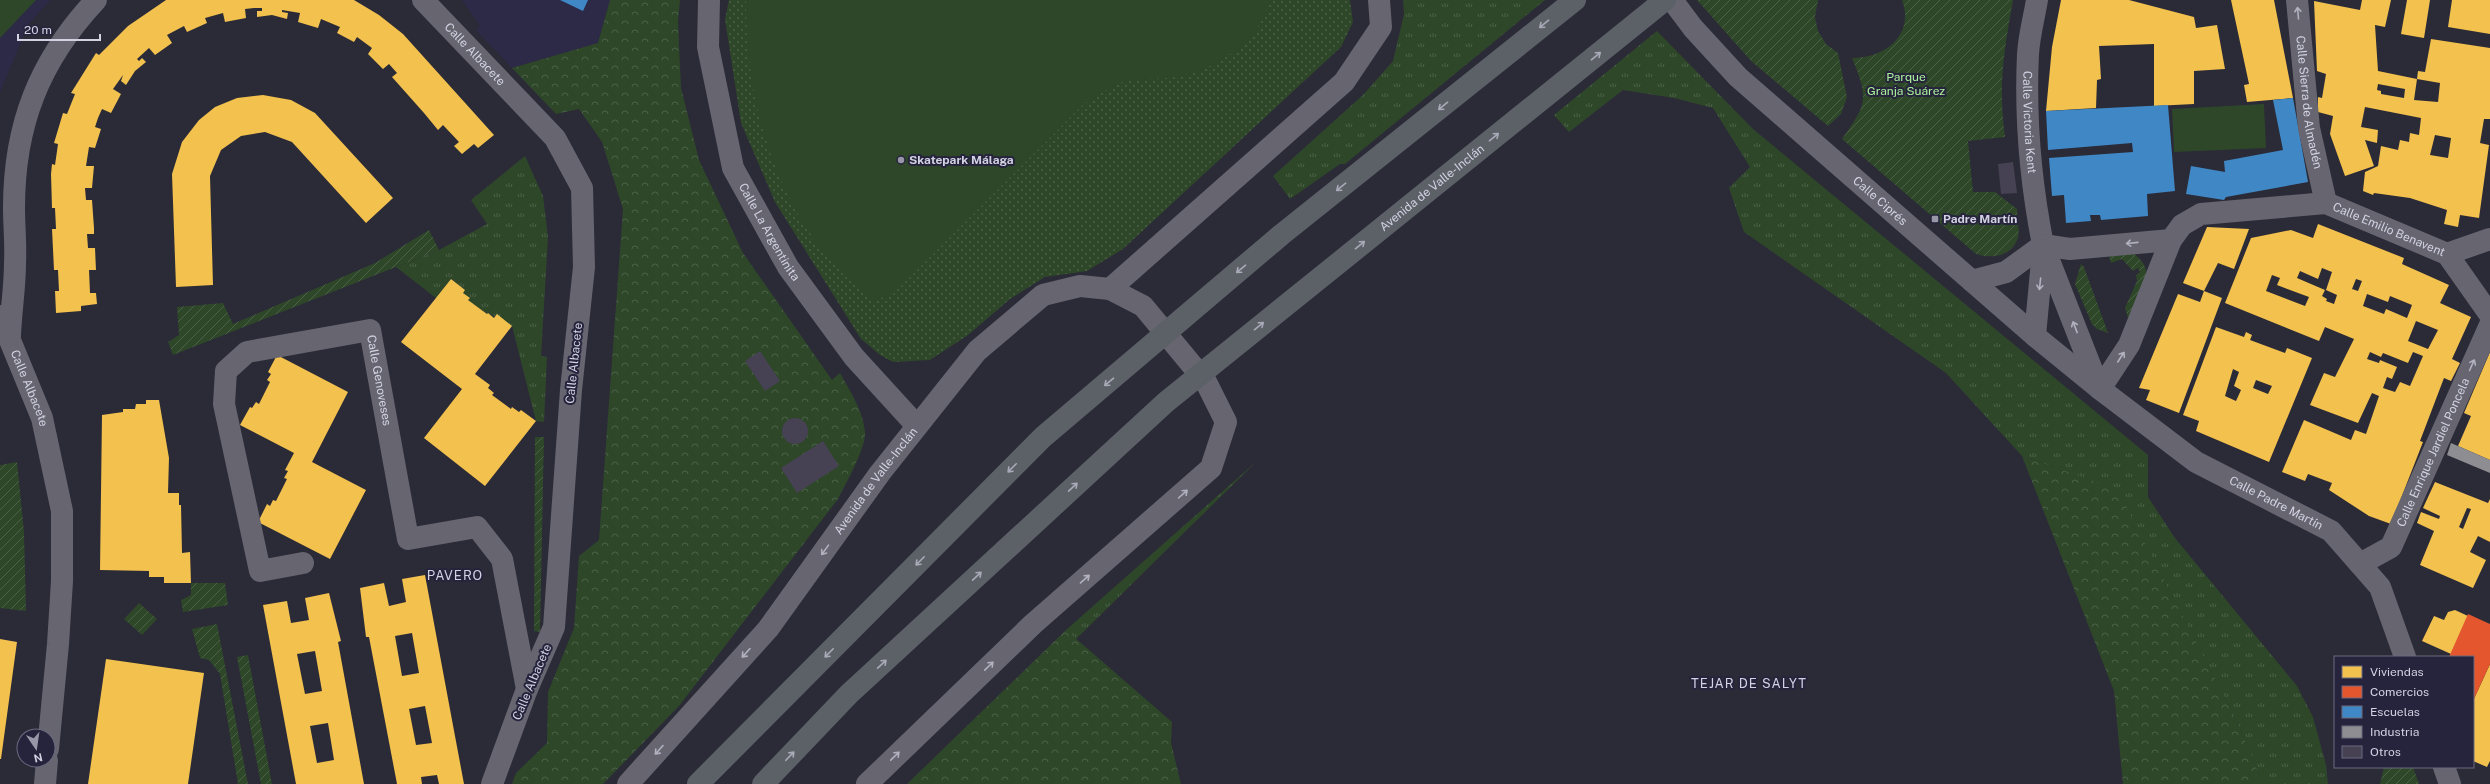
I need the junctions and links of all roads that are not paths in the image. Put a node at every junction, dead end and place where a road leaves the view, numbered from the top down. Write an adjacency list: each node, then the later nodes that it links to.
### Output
1 (96, 0): 21 (street, Calle Albacete)
2 (423, 0): 27 (street, Calle Albacete)
3 (709, 0): 23 (street, Calle La Argentinita)
4 (1379, 0): 16 (street)
5 (1575, 0): 34 (main road, one-way to 34)
6 (1665, 0): 35 (main road, Avenida de Valle-Inclán, one-way to 6)
7 (1672, 0): 15 (street, Calle Ciprés)
8 (2037, 0): 13 (street, Calle Victoria Kent)
9 (2297, 0): 10 (street, Calle Sierra de Almadén, one-way to 9)
10 (2326, 203): 12 (street, Calle Emilio Benavent); 14 (street, Calle Emilio Benavent)
11 (2490, 239): 14 (street)
12 (2171, 240): 13 (street, one-way to 13); 22 (street, Calle Emilio Benavent, one-way to 12)
13 (2043, 245): 15 (street); 20 (street, Calle Victoria Kent, one-way to 20); 22 (street, Calle Victoria Kent, one-way to 13)
14 (2447, 254): 17 (street, Calle Emilio Benavent)
15 (1972, 281): 20 (street, Calle Ciprés)
16 (1110, 289): 23 (street, Avenida de Valle-Inclán); 36 (street, Avenida de Valle-Inclán, one-way to 16)
17 (2490, 315)
18 (0, 316): 21 (street)
19 (2490, 325): 25 (street, Calle Enrique Jardiel Poncela, one-way to 19)
20 (2034, 336): 22 (street, Calle Ciprés)
21 (5, 340): 28 (street, Calle Albacete)
22 (2100, 390): 25 (street, Calle Padre Martín)
23 (916, 426): 33 (street, Avenida de Valle-Inclán, one-way to 33)
24 (302, 563): 27 (street, Calle Genoveses)
25 (2360, 564): 26 (street, Calle Padre Martín)
26 (2405, 656)
27 (527, 689): 31 (street, Calle Albacete)
28 (50, 728)
29 (46, 768): 32 (street)
30 (2444, 768): 37 (street)
31 (494, 779)
32 (45, 784)
33 (628, 784)
34 (698, 784)
35 (763, 784)
36 (867, 784)
37 (2450, 784)

